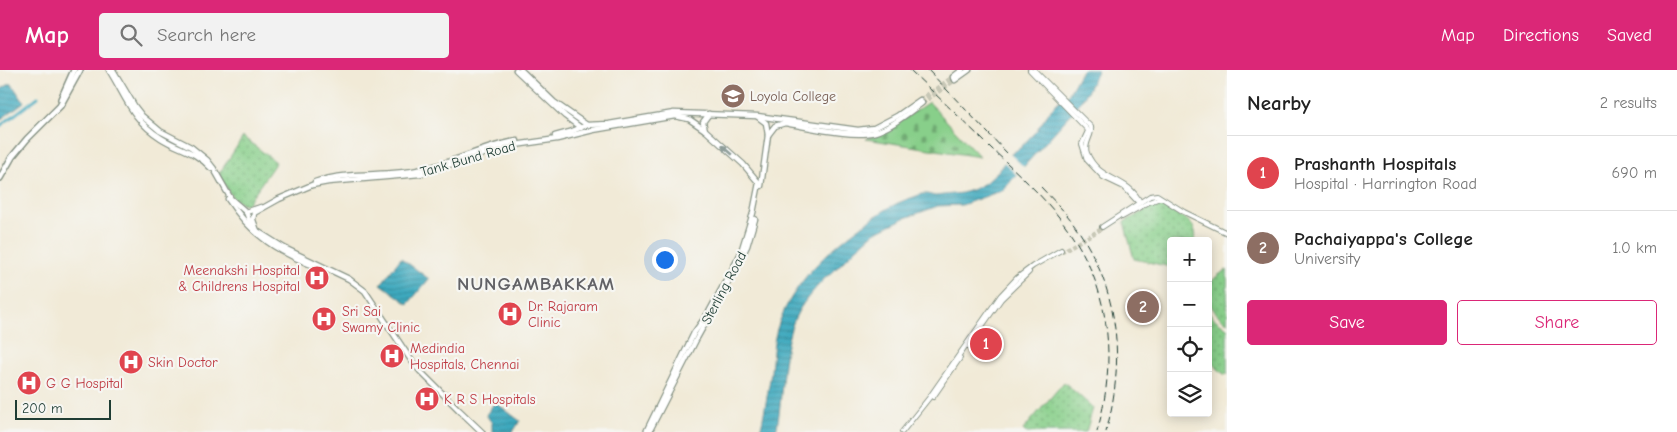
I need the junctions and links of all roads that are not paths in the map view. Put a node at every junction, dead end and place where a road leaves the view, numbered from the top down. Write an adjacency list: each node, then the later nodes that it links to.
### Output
1 (74, 70): 13 (main road)
2 (80, 70): 13 (main road)
3 (109, 70): 34 (main road)
4 (113, 70): 31 (main road)
5 (516, 70): 18 (main road)
6 (521, 70): 17 (main road)
7 (962, 70): 8 (main road)
8 (969, 70)
9 (1030, 70): 11 (street)
10 (1034, 70): 11 (street)
11 (1054, 92): 30 (street)
12 (921, 102): 22 (main road)
13 (52, 114): 25 (main road); 28 (main road)
14 (709, 114): 15 (main road); 16 (main road); 20 (main road)
15 (674, 115): 17 (main road, Tank Bund Road); 19 (main road, Tank Bund Road); 20 (main road)
16 (758, 116): 22 (main road); 23 (main road)
17 (587, 125): 18 (main road, Tank Bund Road); 19 (main road)
18 (580, 127): 21 (main road); 27 (main road, Tank Bund Road)
19 (593, 130): 21 (main road, Tank Bund Road)
20 (705, 130): 24 (main road, one-way to 20)
21 (586, 132): 27 (main road, Tank Bund Road)
22 (861, 132): 23 (main road)
23 (768, 135): 26 (main road, Sterling Road)
24 (749, 171): 26 (main road); 36 (main road, Sterling Road)
25 (0, 172)
26 (762, 172): 36 (main road, Sterling Road)
27 (404, 174): 31 (main road, Tank Bund Road); 32 (main road, Tank Bund Road)
28 (0, 178)
29 (1160, 198): 30 (street); 30 (street); 33 (street)
30 (1140, 203)
31 (246, 212): 32 (main road)
32 (257, 231): 34 (main road)
33 (1227, 233)
34 (360, 286): 35 (main road)
35 (482, 432)
36 (648, 432)
37 (903, 432): 37 (street)

